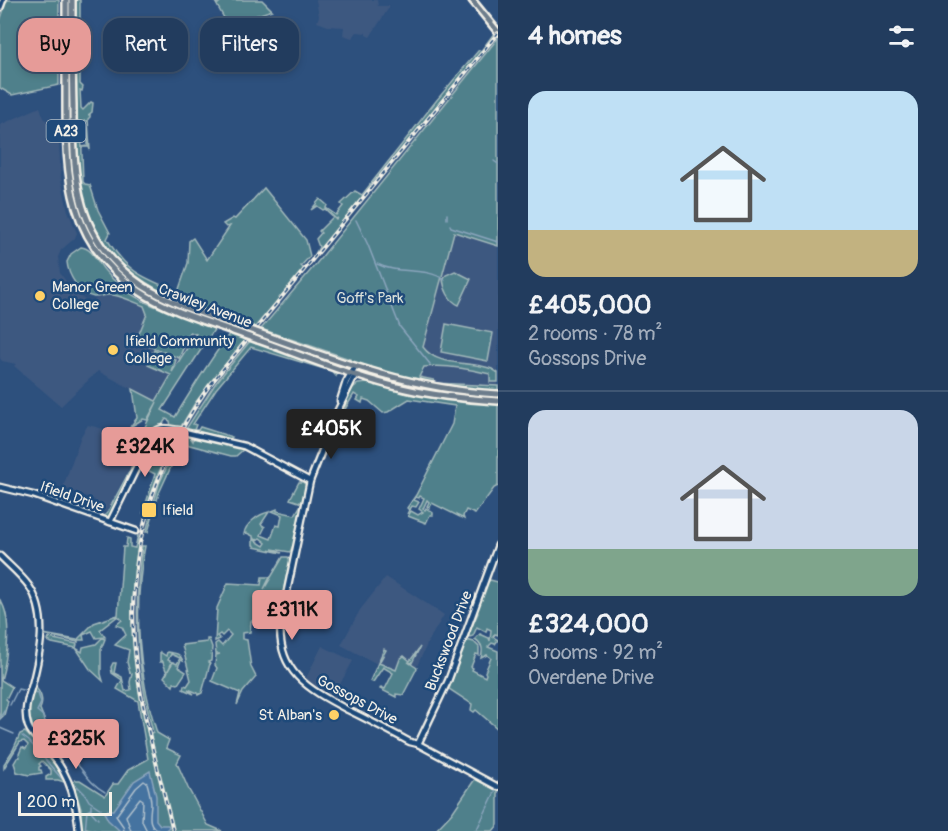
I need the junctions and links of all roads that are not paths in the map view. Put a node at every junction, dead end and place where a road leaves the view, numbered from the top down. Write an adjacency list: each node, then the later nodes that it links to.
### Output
1 (3, 0): 5 (street)
2 (66, 0): 7 (main road, Crawley Avenue / A23)
3 (72, 0): 7 (main road, Crawley Avenue / A23)
4 (472, 0): 6 (main road)
5 (0, 8)
6 (498, 32)
7 (88, 237): 8 (main road, Crawley Avenue / A23, bridge); 9 (main road, Crawley Avenue / A23, bridge)
8 (340, 369): 9 (main road, Crawley Avenue / A23); 10 (street)
9 (354, 371): 10 (street); 11 (main road, Crawley Avenue / A23); 12 (main road, Crawley Avenue / A23); 13 (street, Gossops Drive)
10 (346, 382): 13 (street)
11 (498, 394)
12 (498, 401)
13 (338, 410): 14 (street, Gossops Drive)
14 (310, 481): 16 (street); 20 (street, Gossops Drive)
15 (0, 487): 16 (street, Ifield Drive)
16 (110, 522): 17 (street, Ifield Drive)
17 (136, 531)
18 (498, 545): 20 (street, Buckswood Drive)
19 (0, 556): 22 (street)
20 (418, 744): 21 (street, Gossops Drive)
21 (498, 787)
22 (79, 831)

